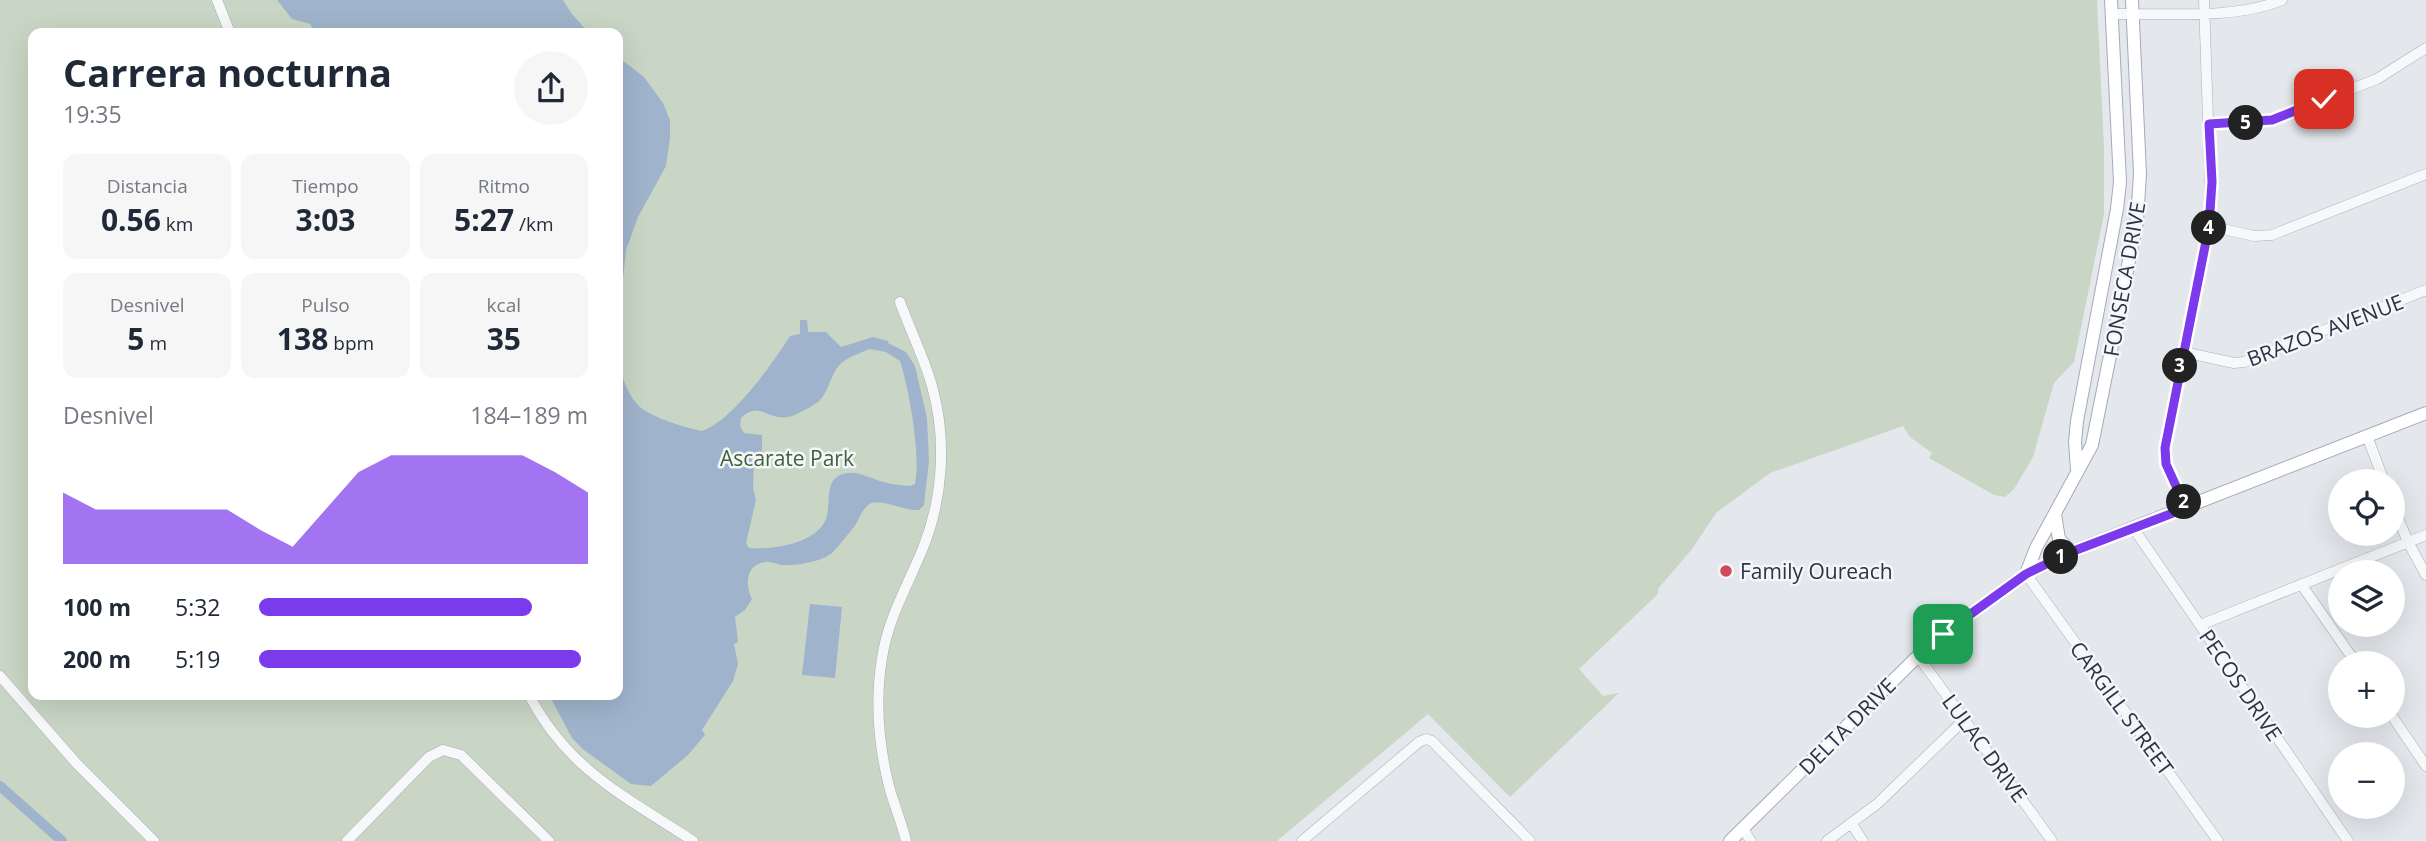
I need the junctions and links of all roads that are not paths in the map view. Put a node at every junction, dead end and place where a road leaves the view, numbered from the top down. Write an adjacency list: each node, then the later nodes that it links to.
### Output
1 (217, 0): 7 (street)
2 (2204, 0): 6 (street)
3 (2282, 0): 6 (street)
4 (2112, 7): 5 (street); 17 (main road, FONSECA DRIVE)
5 (2132, 7): 6 (street); 17 (main road, FONSECA DRIVE)
6 (2205, 13): 9 (street)
7 (228, 28)
8 (2426, 48): 9 (street)
9 (2209, 124): 11 (street)
10 (2426, 174): 11 (street)
11 (2209, 226): 14 (street)
12 (2426, 290): 14 (street, BRAZOS AVENUE)
13 (900, 302): 43 (street)
14 (2183, 352): 19 (street)
15 (2426, 413): 16 (main road, DELTA DRIVE)
16 (2367, 436): 18 (street); 19 (main road, DELTA DRIVE)
17 (2077, 469): 20 (main road, FONSECA DRIVE)
18 (2379, 469)
19 (2186, 508): 21 (main road, DELTA DRIVE)
20 (2055, 514): 25 (main road); 26 (main road, FONSECA DRIVE)
21 (2134, 528): 25 (main road, DELTA DRIVE); 29 (street, PECOS DRIVE)
22 (2405, 535): 24 (street)
23 (2426, 535): 24 (street)
24 (2408, 542): 27 (street); 28 (street)
25 (2071, 552): 26 (main road, DELTA DRIVE)
26 (2026, 574): 31 (main road, DELTA DRIVE); 51 (street, CARGILL STREET)
27 (2426, 575)
28 (2301, 584): 29 (street); 30 (street)
29 (2200, 625): 52 (street, PECOS DRIVE)
30 (2348, 651)
31 (1917, 656): 34 (street, LULAC DRIVE); 38 (main road, DELTA DRIVE)
32 (0, 676): 39 (street)
33 (532, 700): 42 (street)
34 (1965, 719): 37 (street); 50 (street, LULAC DRIVE)
35 (2400, 728): 36 (street)
36 (2426, 766)
37 (1851, 823): 48 (street); 49 (street)
38 (1743, 829): 46 (main road, DELTA DRIVE); 47 (street)
39 (154, 841)
40 (347, 841): 41 (street)
41 (549, 841)
42 (693, 841)
43 (906, 841)
44 (1302, 841): 45 (street)
45 (1530, 841)
46 (1730, 841)
47 (1751, 841)
48 (1827, 841)
49 (1863, 841)
50 (2052, 841)
51 (2218, 841)
52 (2348, 841)

